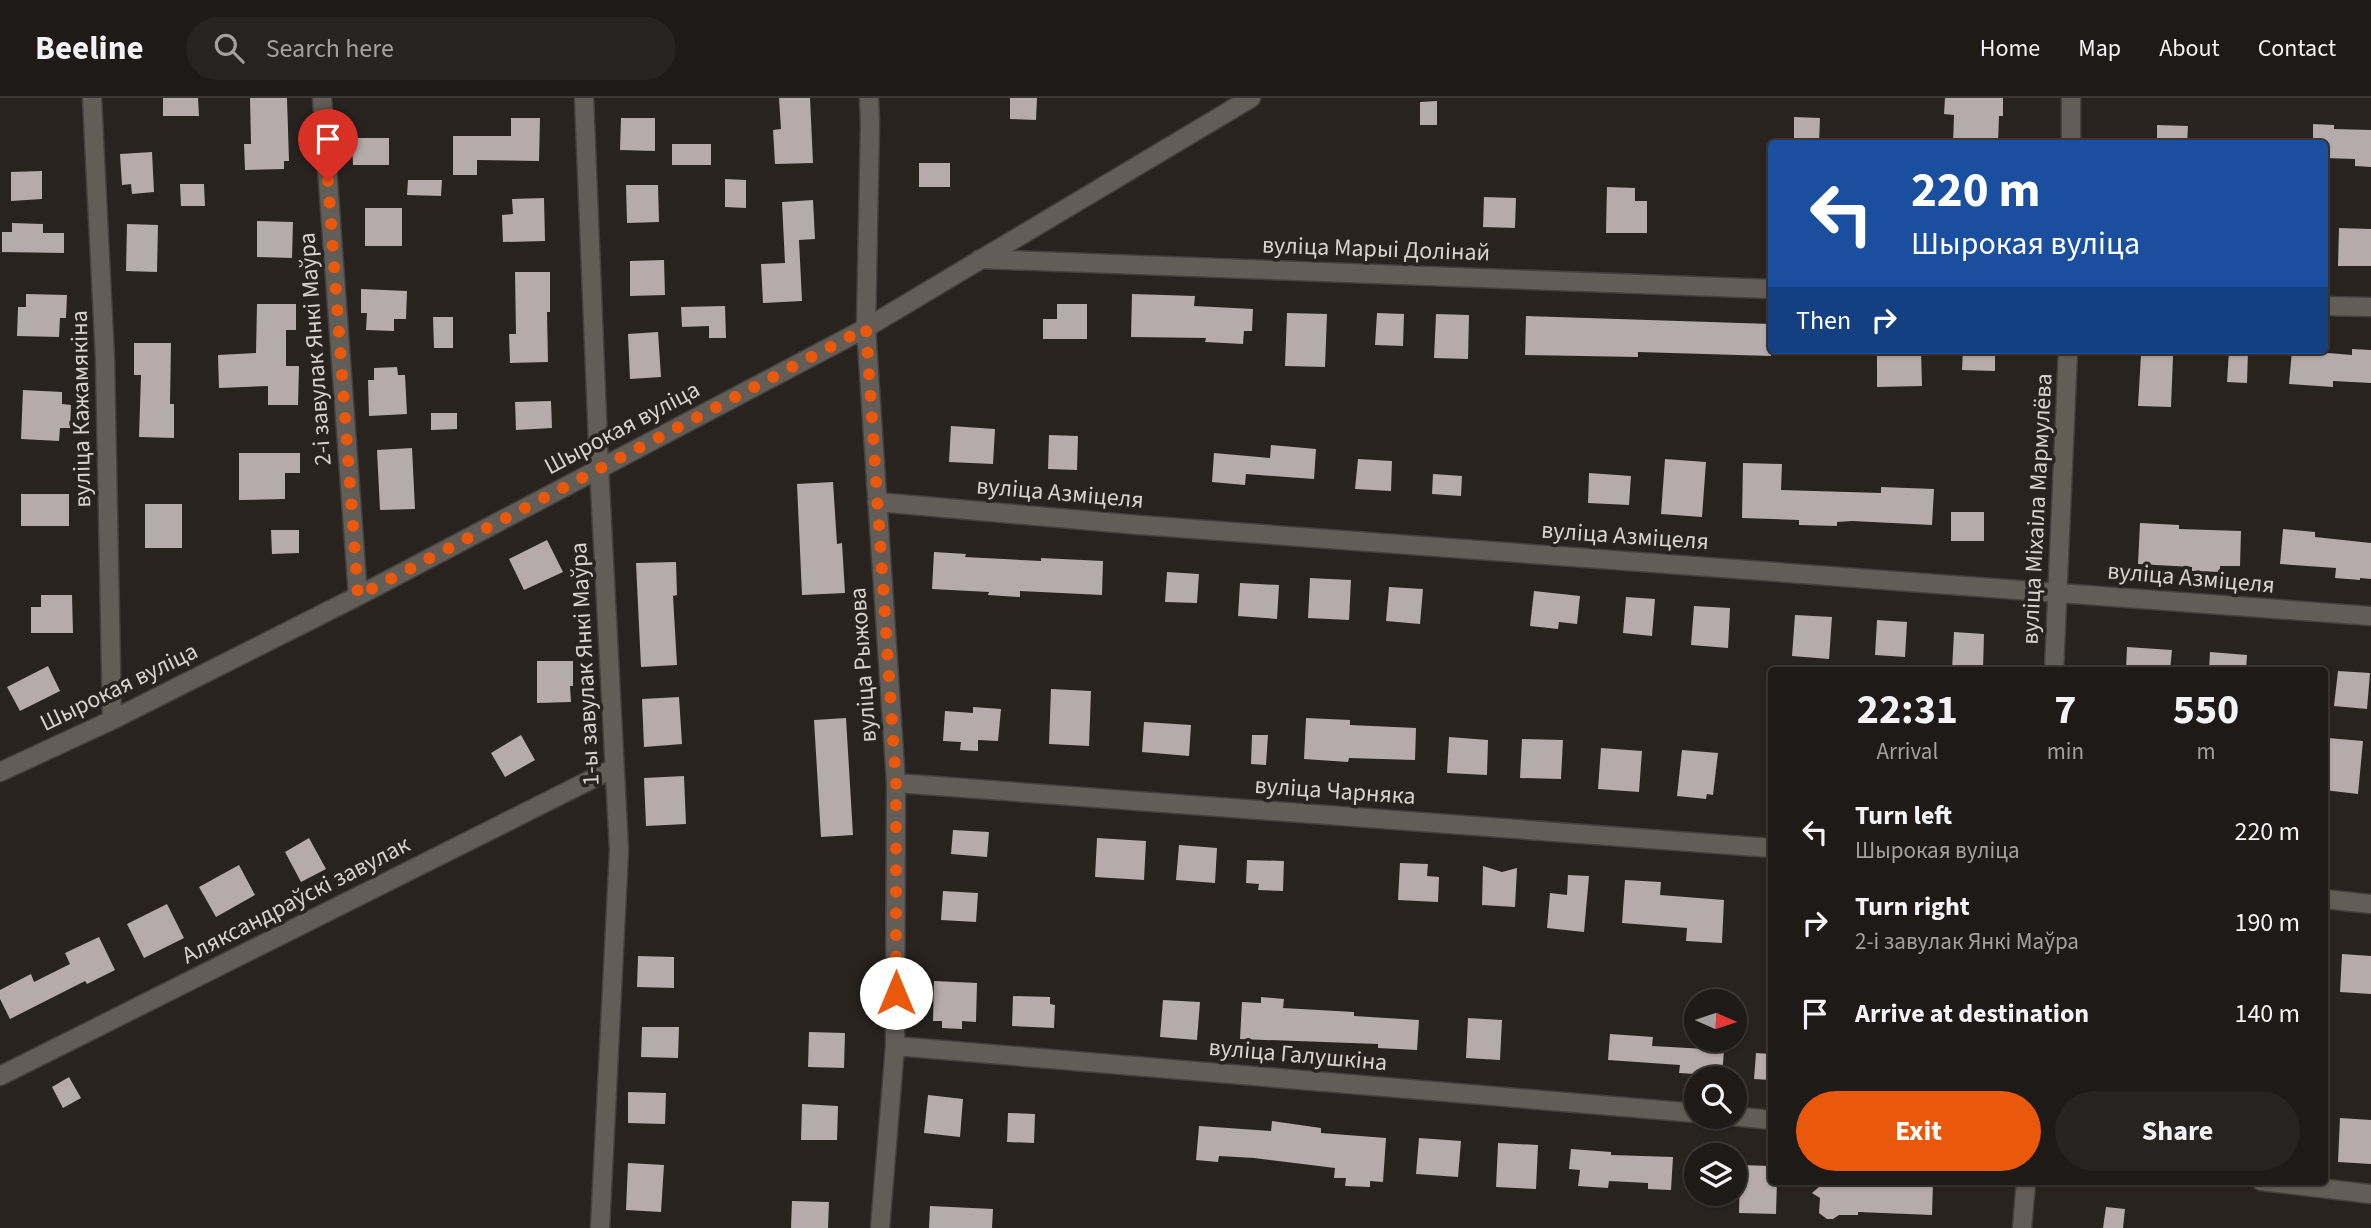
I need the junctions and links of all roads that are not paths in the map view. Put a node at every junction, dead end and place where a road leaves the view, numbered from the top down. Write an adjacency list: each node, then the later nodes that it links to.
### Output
1 (92, 98): 20 (street, вуліца Кажамякіна)
2 (322, 98): 17 (street, 2-і завулак Янкі Маўра)
3 (584, 98): 14 (street, 1-ы завулак Янкі Маўра)
4 (869, 98): 12 (street, вуліца Рыжова)
5 (1251, 98): 8 (street, Шырокая вуліца)
6 (2071, 98): 7 (street)
7 (2071, 140)
8 (980, 259): 9 (street, вуліца Марыі Долінай); 12 (street, Шырокая вуліца)
9 (1768, 289)
10 (2328, 306): 11 (street)
11 (2371, 307)
12 (866, 328): 14 (street, Шырокая вуліца); 15 (street, вуліца Рыжова)
13 (2068, 354): 16 (street, вуліца Міхаіла Мармулёва)
14 (599, 467): 17 (street, Шырокая вуліца); 21 (street, 1-ы завулак Янкі Маўра)
15 (877, 502): 16 (street, вуліца Азміцеля); 23 (street, вуліца Рыжова)
16 (2058, 592): 18 (street, вуліца Азміцеля); 19 (street, вуліца Міхаіла Мармулёва)
17 (358, 596): 20 (street, Шырокая вуліца)
18 (2371, 616)
19 (2054, 667)
20 (112, 720): 22 (street, Шырокая вуліца)
21 (614, 768): 28 (street, Аляксандраўскі завулак); 35 (street, 1-ы завулак Янкі Маўра)
22 (0, 772)
23 (896, 783): 24 (street, вуліца Чарняка); 27 (street, вуліца Рыжова)
24 (1768, 848)
25 (2328, 899): 26 (street)
26 (2371, 904)
27 (895, 1046): 29 (street, вуліца Галушкіна); 36 (street, вуліца Рыжова)
28 (0, 1076)
29 (1684, 1112)
30 (1747, 1118): 31 (street)
31 (1768, 1120)
32 (2026, 1185): 37 (street)
33 (2295, 1185): 34 (street)
34 (2371, 1194)
35 (600, 1228)
36 (880, 1228)
37 (2022, 1228)

